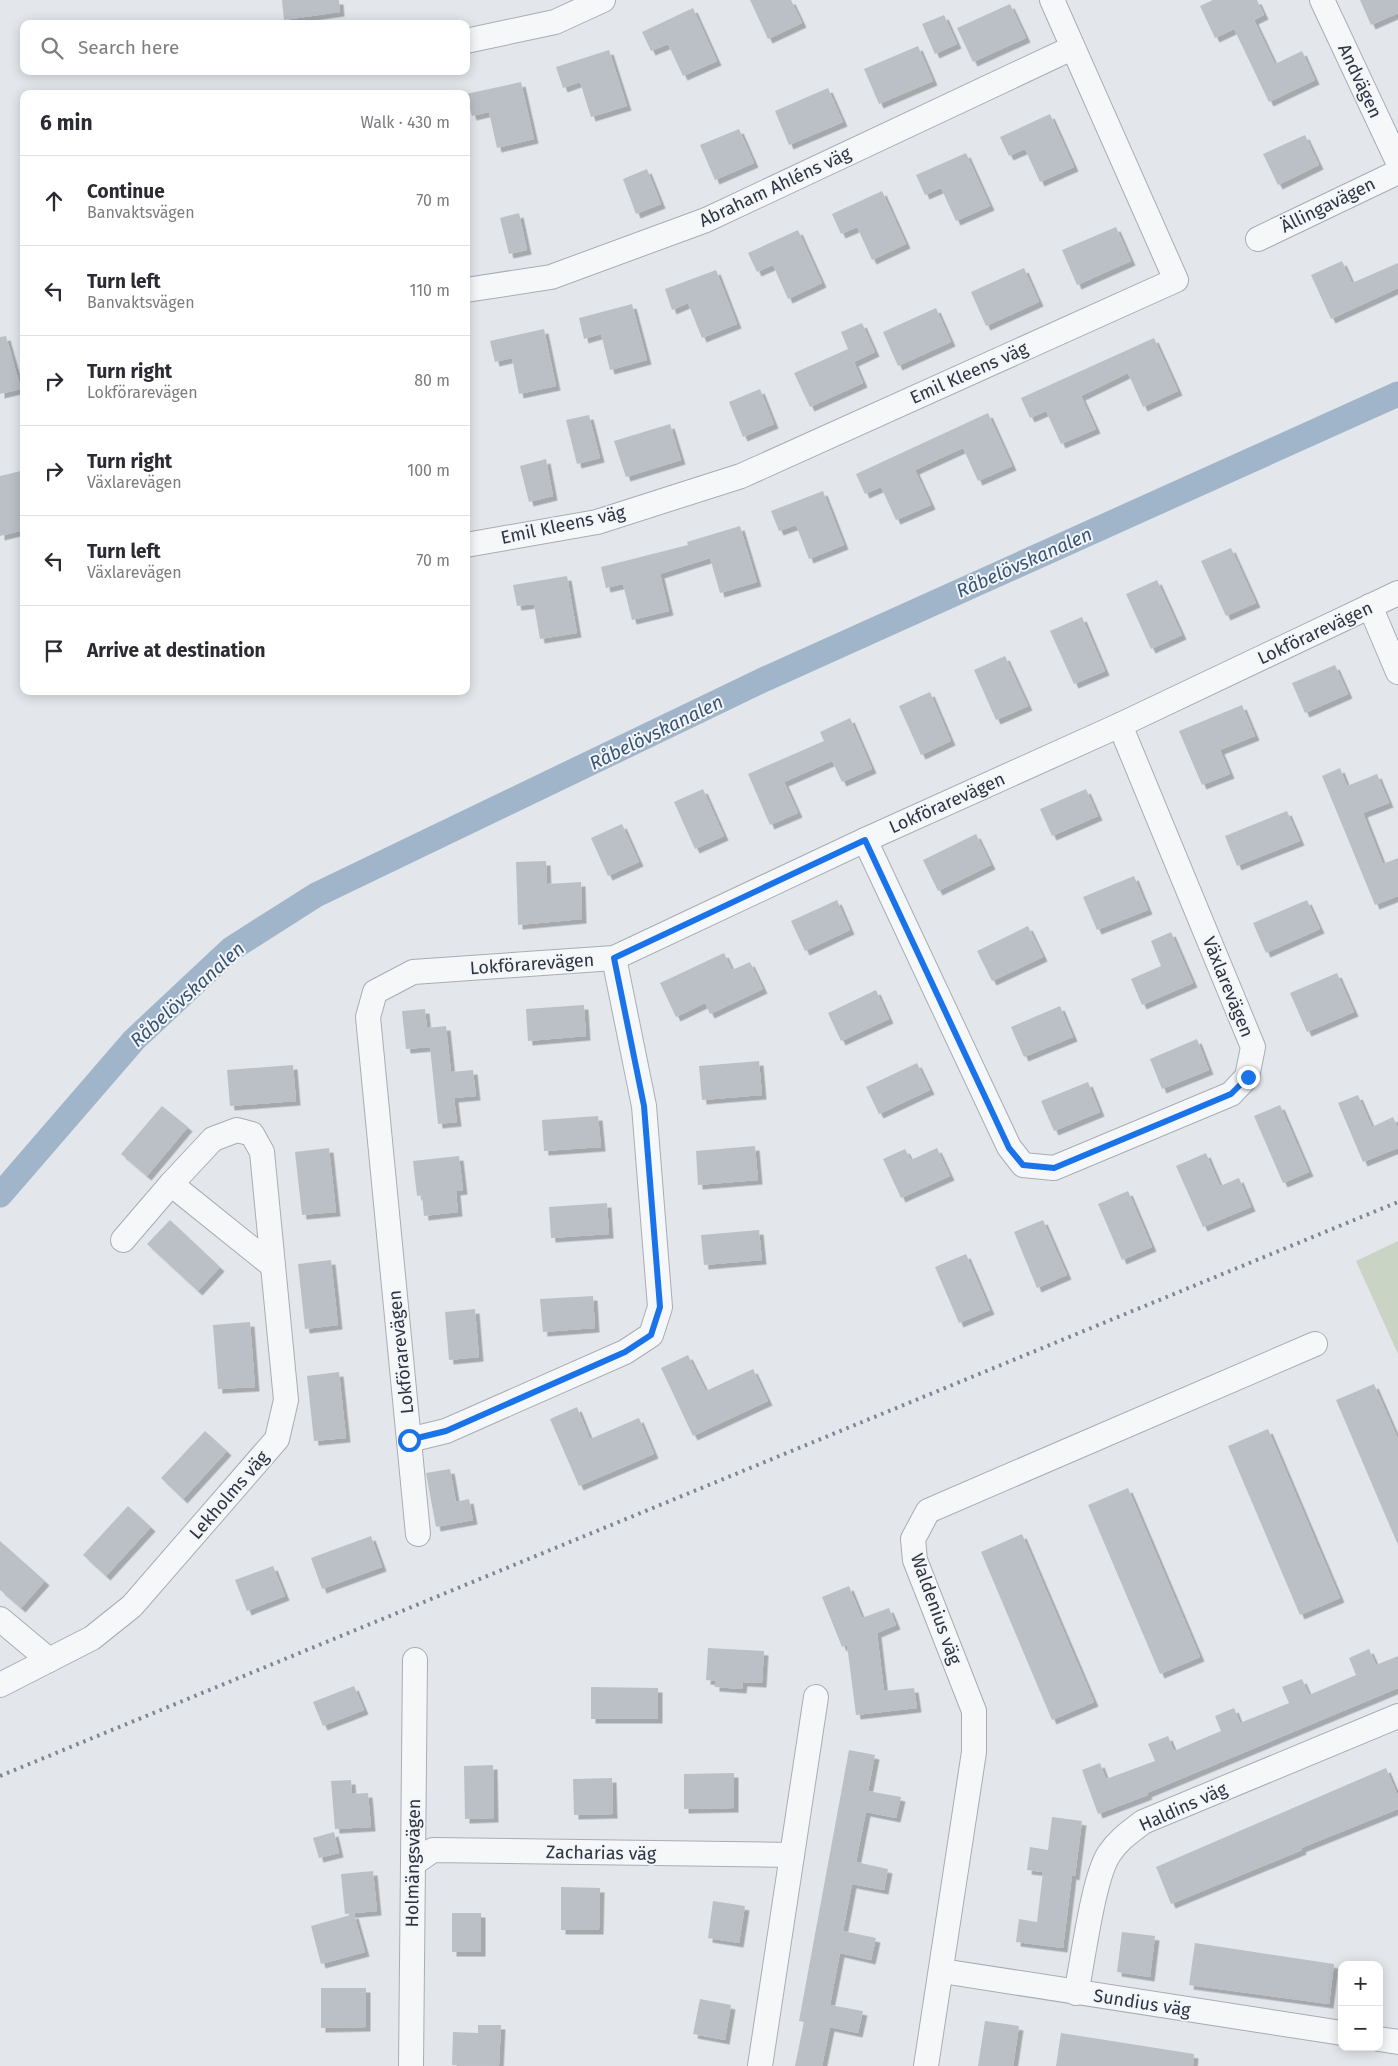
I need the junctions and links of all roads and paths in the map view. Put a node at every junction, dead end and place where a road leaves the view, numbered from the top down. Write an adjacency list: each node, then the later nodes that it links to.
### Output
1 (603, 0): 4 (street)
2 (1052, 0): 5 (street, Emil Kleens väg)
3 (1322, 0): 6 (street, Andvägen)
4 (470, 40)
5 (1072, 48): 9 (street, Abraham Ahléns väg); 10 (street, Emil Kleens väg)
6 (1398, 162)
7 (1398, 172): 8 (street, Ällingavägen)
8 (1258, 239)
9 (470, 289)
10 (470, 544)
11 (1398, 593): 12 (street, Lokförarevägen)
12 (1370, 606): 13 (street); 14 (street, Lokförarevägen)
13 (1398, 672)
14 (1120, 725): 15 (street, Lokförarevägen); 15 (street, Växlarevägen)
15 (865, 840): 16 (street, Lokförarevägen)
16 (614, 958): 21 (street); 21 (street, Lokförarevägen)
17 (171, 1184): 18 (street, Lekholms väg); 19 (street); 19 (street, Lekholms väg)
18 (123, 1240)
19 (273, 1266): 24 (street, Lekholms väg)
20 (1315, 1344): 31 (street, Waldenius väg)
21 (409, 1440): 22 (street, Lokförarevägen)
22 (418, 1534)
23 (0, 1619): 24 (street)
24 (48, 1660): 26 (street, Lekholms väg)
25 (415, 1660): 30 (street, Holmängsvägen)
26 (0, 1685)
27 (816, 1697): 29 (street)
28 (1398, 1716): 32 (street, Haldins väg)
29 (792, 1855): 30 (street, Zacharias väg); 37 (street)
30 (414, 1863): 36 (street, Holmängsvägen)
31 (942, 1971): 32 (street, Sundius väg); 38 (street, Waldenius väg)
32 (1076, 1993): 33 (street, Sundius väg)
33 (1338, 2032)
34 (1383, 2040): 35 (street)
35 (1398, 2042)
36 (411, 2066)
37 (760, 2066)
38 (926, 2066)

